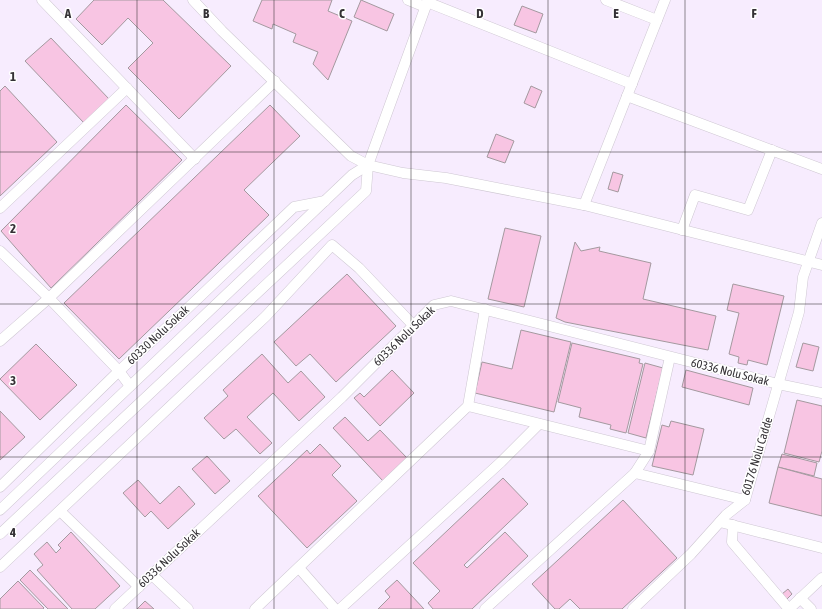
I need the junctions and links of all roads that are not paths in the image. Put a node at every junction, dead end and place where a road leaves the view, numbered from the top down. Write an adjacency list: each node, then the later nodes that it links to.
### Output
1 (42, 0): 10 (street)
2 (193, 0): 8 (street)
3 (408, 0): 6 (street)
4 (606, 0): 7 (street)
5 (665, 0): 7 (street)
6 (427, 3): 9 (street); 14 (street)
7 (657, 20): 9 (street)
8 (275, 81): 13 (street); 14 (street)
9 (632, 84): 11 (street)
10 (127, 88): 13 (street); 18 (street)
11 (627, 96): 12 (street); 17 (street)
12 (772, 150): 15 (street); 20 (street)
13 (195, 159): 24 (street)
14 (368, 165): 16 (street); 17 (street); 43 (street)
15 (822, 169)
16 (325, 201): 29 (street, 60330 Nolu Sokak); 31 (street)
17 (584, 205): 20 (street)
18 (0, 208)
19 (822, 223): 22 (street, 60176 Nolu Cadde)
20 (682, 230): 22 (street)
21 (0, 251): 24 (street)
22 (809, 262): 23 (street); 30 (street, 60176 Nolu Cadde)
23 (822, 265)
24 (49, 298): 27 (street); 29 (street)
25 (485, 309): 26 (street, 60336 Nolu Sokak); 28 (street, 60336 Nolu Sokak); 33 (street)
26 (413, 325): 40 (street); 47 (street, 60336 Nolu Sokak)
27 (0, 341)
28 (670, 357): 30 (street, 60336 Nolu Sokak); 35 (street)
29 (119, 371): 31 (street); 37 (street, 60330 Nolu Sokak)
30 (778, 384): 32 (street, 60336 Nolu Sokak); 38 (street, 60176 Nolu Cadde)
31 (130, 386): 39 (street)
32 (822, 393)
33 (468, 406): 34 (street); 46 (street)
34 (539, 424): 35 (street); 55 (street)
35 (649, 451): 36 (street)
36 (635, 473): 38 (street); 56 (street)
37 (0, 487)
38 (745, 500): 41 (street, 60176 Nolu Cadde)
39 (0, 510)
40 (60, 511): 45 (street); 49 (street)
41 (720, 522): 42 (street); 57 (street, 60176 Nolu Cadde)
42 (733, 525): 44 (street); 58 (street)
43 (0, 534)
44 (822, 548)
45 (0, 567)
46 (299, 568): 53 (street); 54 (street)
47 (152, 575): 49 (street, 60336 Nolu Sokak); 52 (street)
48 (822, 578): 50 (street)
49 (139, 586): 51 (street, 60336 Nolu Sokak)
50 (800, 598): 58 (street); 59 (street)
51 (115, 609)
52 (188, 609)
53 (255, 609)
54 (335, 609)
55 (340, 609)
56 (485, 609)
57 (633, 609)
58 (789, 609)
59 (811, 609)

